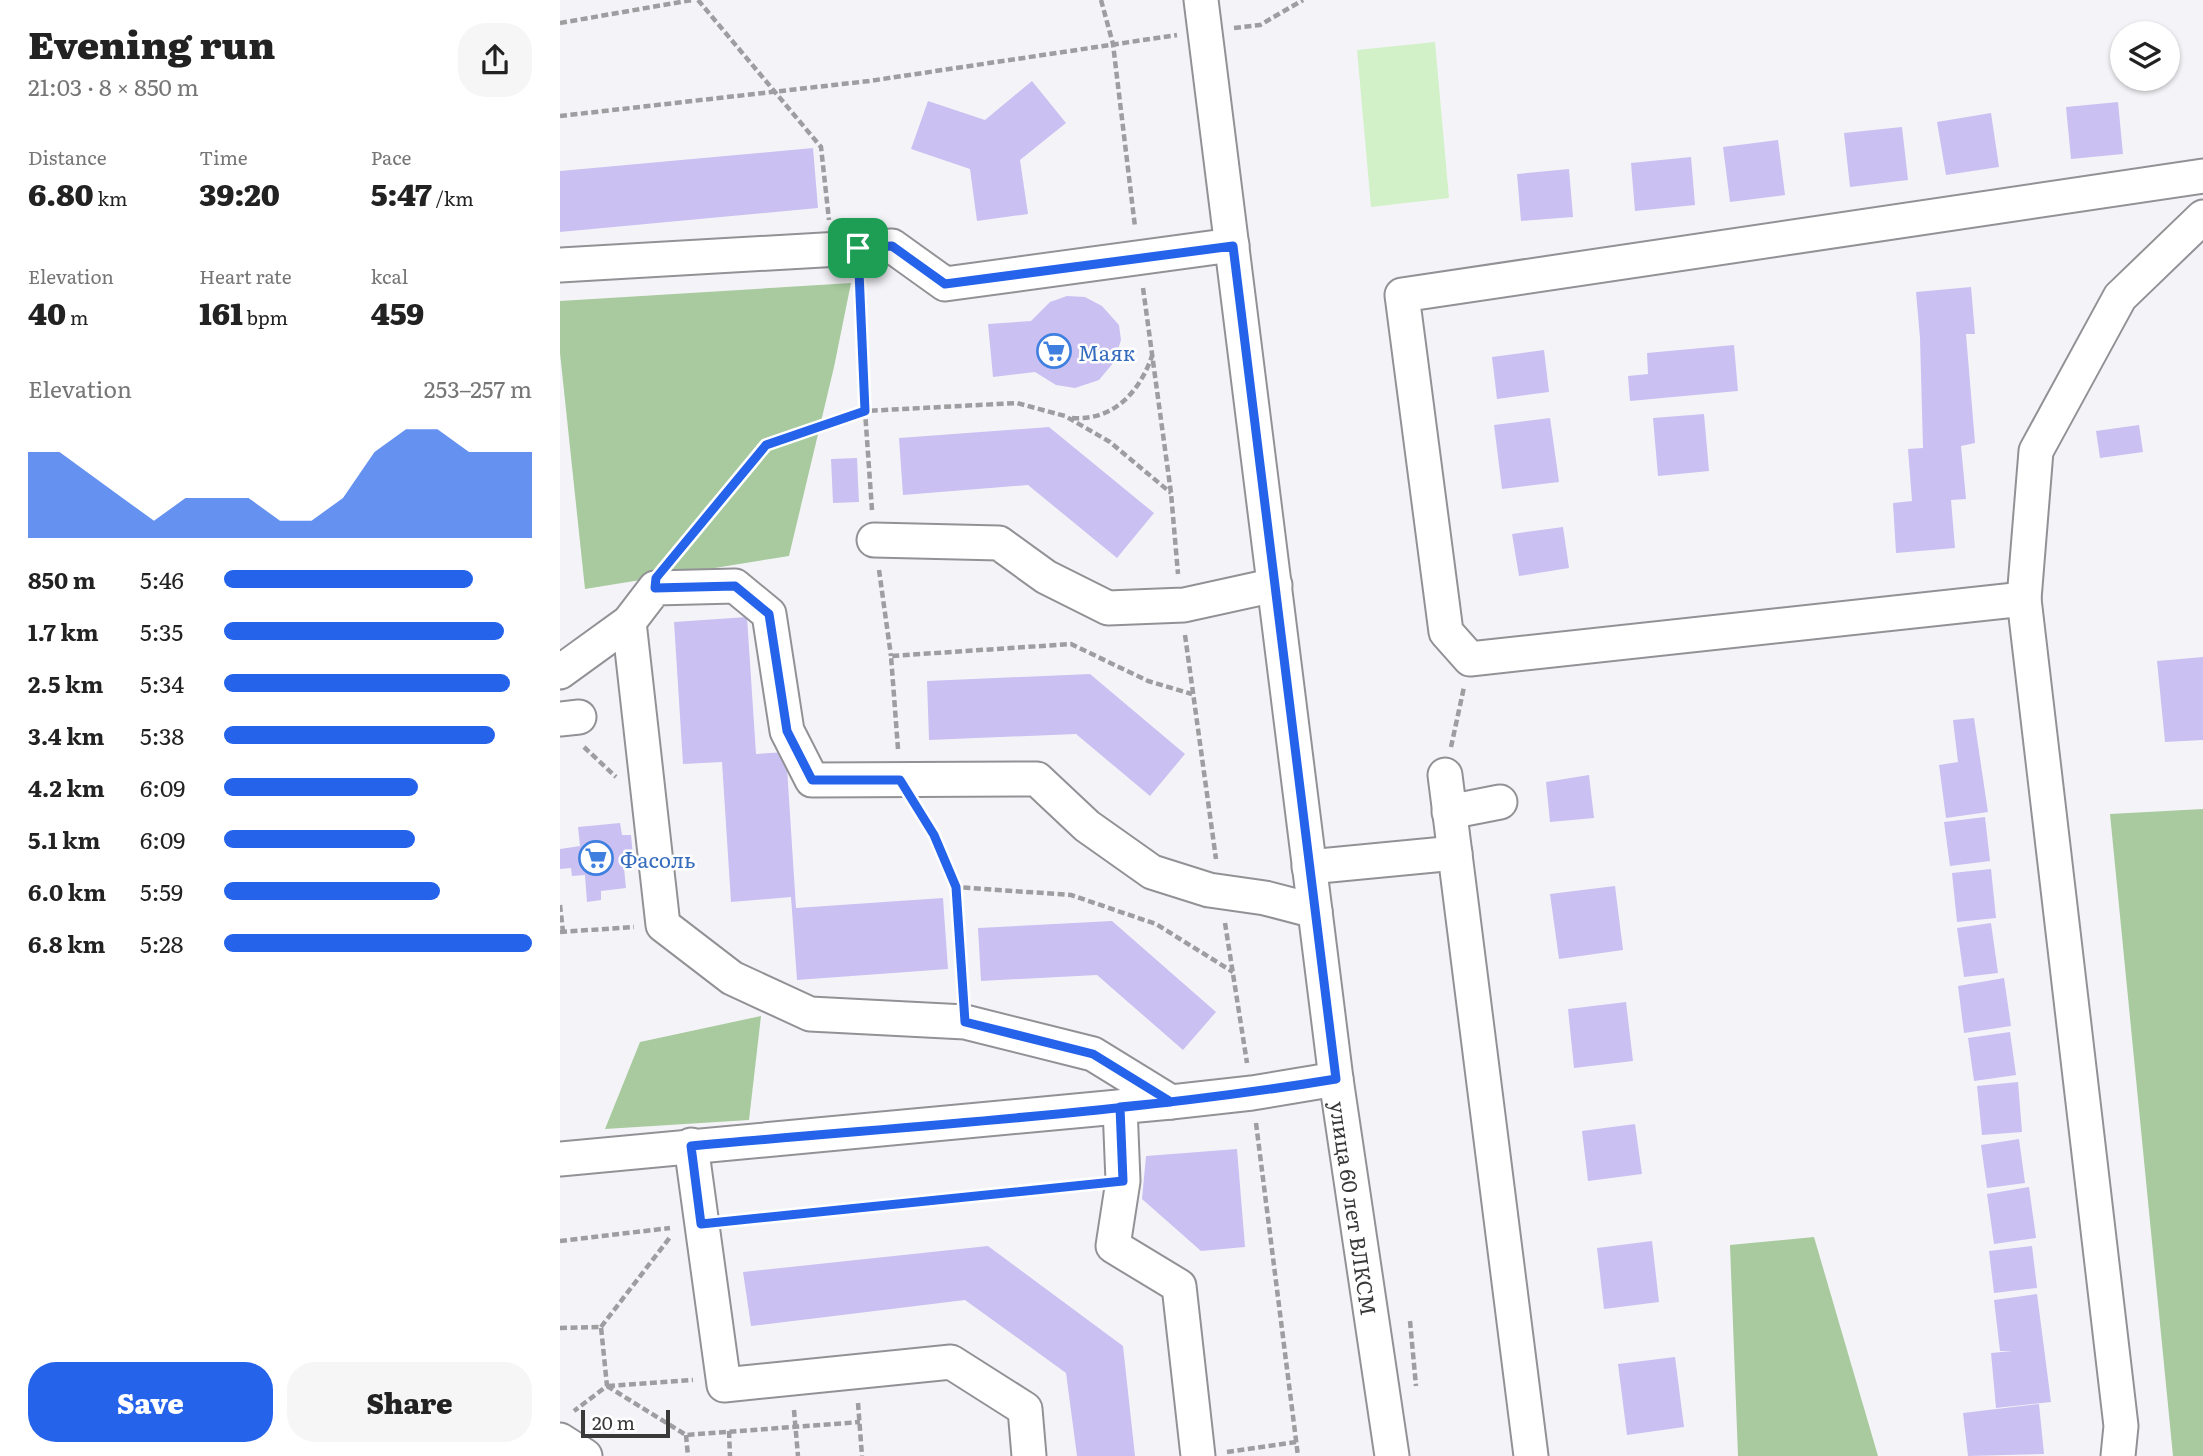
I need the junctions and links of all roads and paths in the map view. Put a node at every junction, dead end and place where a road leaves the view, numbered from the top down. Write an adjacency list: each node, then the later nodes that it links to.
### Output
1 (692, 0): 5 (path)
2 (698, 0): 6 (path)
3 (1303, 0): 4 (path)
4 (1203, 16): 6 (path); 10 (street, улица 60 лет ВЛКСМ)
5 (560, 23)
6 (775, 92): 7 (path); 11 (path)
7 (560, 116)
8 (2203, 176): 23 (street)
9 (2203, 217): 20 (street)
10 (1233, 246): 11 (street); 18 (street, улица 60 лет ВЛКСМ)
11 (845, 249): 12 (street); 14 (path)
12 (560, 265)
13 (1152, 356): 15 (path)
14 (865, 411): 15 (path); 17 (path); 19 (path)
15 (1068, 418): 16 (path)
16 (1171, 493)
17 (874, 540): 18 (street); 22 (path)
18 (1275, 585): 33 (street, улица 60 лет ВЛКСМ)
19 (655, 588): 21 (street); 28 (street)
20 (2024, 599): 23 (street); 72 (street)
21 (629, 622): 24 (street); 30 (street)
22 (891, 656): 25 (path); 28 (path)
23 (1471, 659): 27 (path)
24 (560, 672)
25 (1192, 694)
26 (573, 726): 30 (path)
27 (1445, 775): 31 (street)
28 (900, 780): 34 (path); 36 (street)
29 (1500, 802): 31 (street)
30 (649, 809): 37 (street)
31 (1449, 812): 32 (street)
32 (1455, 853): 33 (street); 71 (street)
33 (1309, 867): 36 (street, улица 60 лет ВЛКСМ)
34 (956, 887): 39 (path); 40 (path)
35 (560, 905): 38 (path)
36 (1315, 911): 41 (street, улица 60 лет ВЛКСМ)
37 (663, 925): 38 (path); 40 (street)
38 (562, 932)
39 (1233, 972)
40 (965, 1022): 42 (street)
41 (1336, 1079): 42 (street); 70 (street, улица 60 лет ВЛКСМ)
42 (1171, 1102): 43 (street)
43 (1120, 1107): 44 (street); 47 (street)
44 (691, 1146): 46 (street); 48 (street)
45 (1260, 1158): 61 (path)
46 (560, 1159)
47 (1123, 1181): 48 (path); 68 (street)
48 (701, 1224): 53 (street)
49 (560, 1241): 50 (path)
50 (601, 1327): 51 (path); 55 (path)
51 (560, 1328)
52 (856, 1371): 53 (street); 56 (path); 67 (street)
53 (792, 1377): 57 (path)
54 (691, 1379): 55 (path)
55 (607, 1387): 58 (path); 60 (path)
56 (860, 1422): 57 (path); 66 (path)
57 (796, 1426): 59 (path); 65 (path)
58 (565, 1427): 62 (street)
59 (729, 1431): 60 (path); 64 (path)
60 (686, 1435): 63 (path)
61 (1296, 1442): 68 (path); 69 (path)
62 (584, 1456)
63 (688, 1456)
64 (730, 1456)
65 (798, 1456)
66 (862, 1456)
67 (1029, 1456)
68 (1198, 1456)
69 (1298, 1456)
70 (1392, 1456)
71 (1531, 1456)
72 (2119, 1456)

